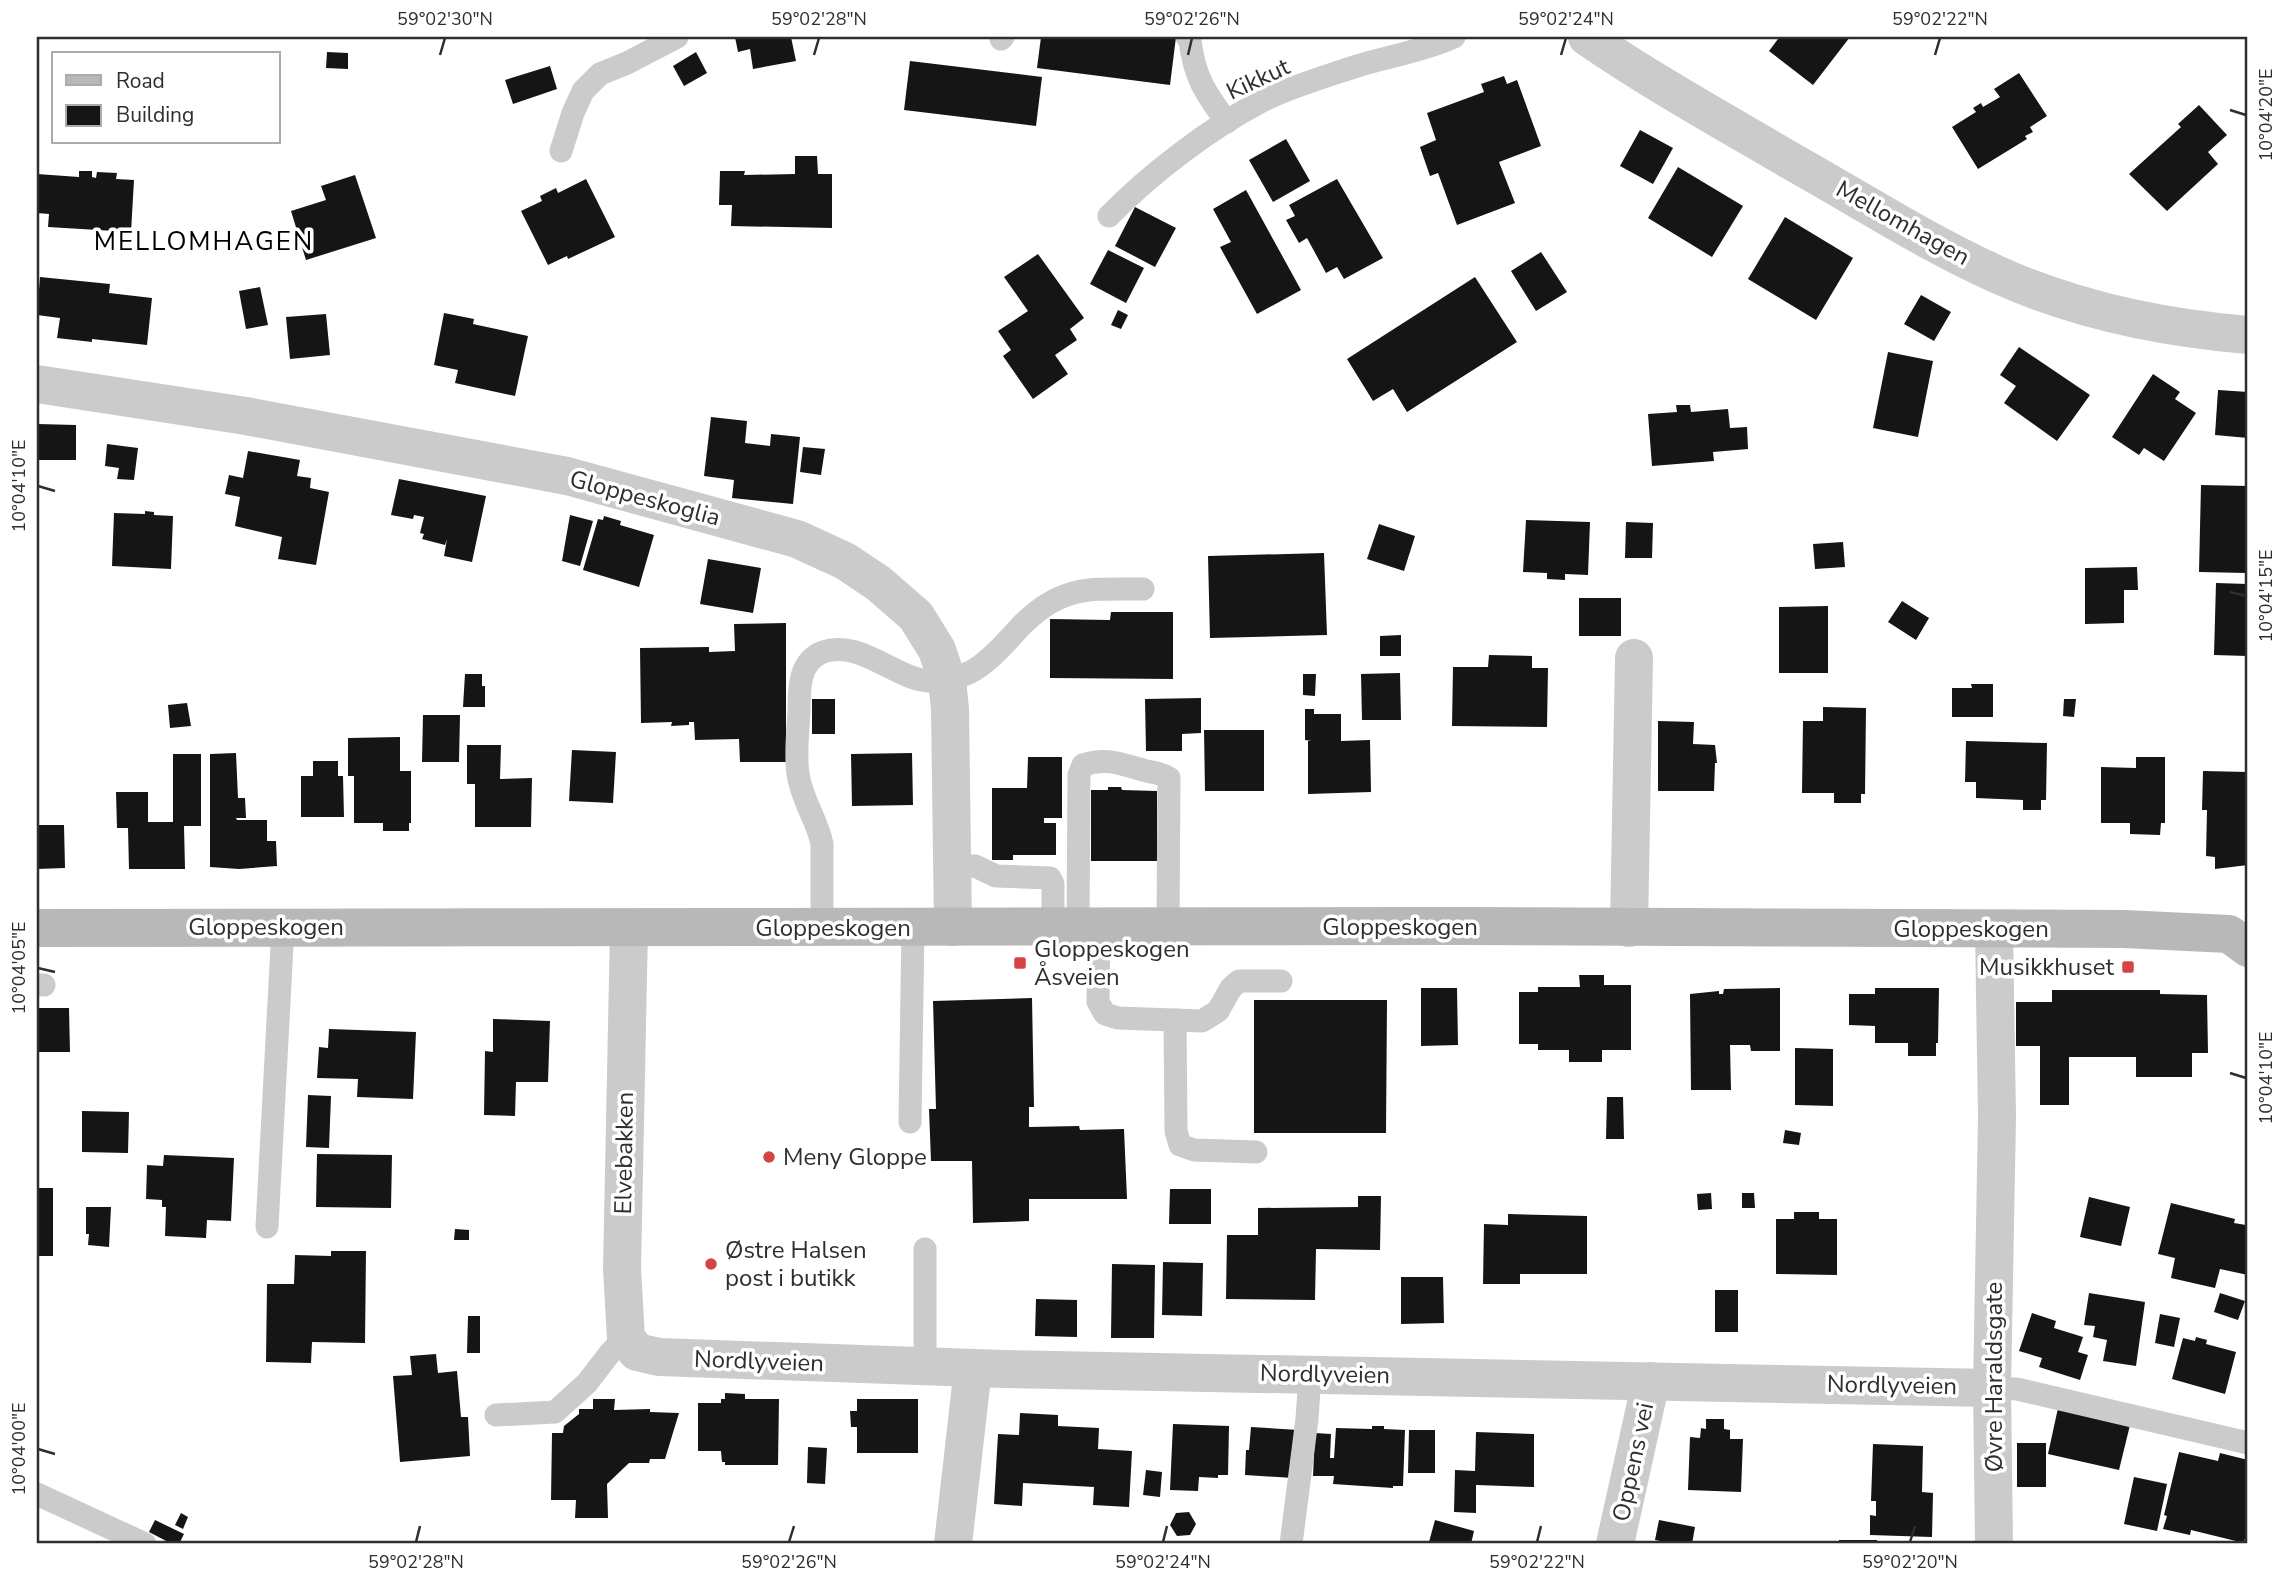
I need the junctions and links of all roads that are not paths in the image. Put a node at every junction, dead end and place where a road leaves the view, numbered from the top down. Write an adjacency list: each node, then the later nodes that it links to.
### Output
1 (677, 37): 6 (lane)
2 (1187, 37): 5 (lane)
3 (1454, 37): 5 (lane, Kikkut)
4 (1587, 37): 8 (street, Mellomhagen)
5 (1227, 122): 7 (lane, Kikkut)
6 (561, 150)
7 (1109, 216)
8 (2248, 335)
9 (37, 384): 12 (street, Gloppeskoglia)
10 (1143, 589): 12 (lane)
11 (1634, 658): 22 (street)
12 (947, 680): 13 (street, Gloppeskoglia); 19 (lane)
13 (951, 866): 15 (lane); 21 (street, Gloppeskoglia)
14 (283, 927): 17 (main road, Gloppeskogen); 18 (main road, Gloppeskogen); 29 (lane)
15 (1077, 927): 16 (main road, Gloppeskogen); 16 (lane); 21 (main road, Gloppeskogen); 26 (lane)
16 (1168, 927): 22 (main road, Gloppeskogen)
17 (37, 928)
18 (629, 928): 19 (main road, Gloppeskogen); 31 (street, Elvebakken)
19 (822, 928): 20 (main road, Gloppeskogen)
20 (913, 928): 21 (main road, Gloppeskogen); 27 (lane)
21 (953, 928)
22 (1629, 929): 23 (main road, Gloppeskogen)
23 (1994, 930): 24 (main road, Gloppeskogen); 36 (street, Øvre Haraldsgate)
24 (2242, 934)
25 (1281, 981): 26 (lane)
26 (1175, 1020): 28 (lane)
27 (910, 1122)
28 (1256, 1152)
29 (267, 1227)
30 (925, 1249): 32 (lane)
31 (626, 1338): 32 (street, Nordlyveien); 37 (lane)
32 (925, 1367): 33 (street, Nordlyveien)
33 (973, 1368): 34 (street, Nordlyveien); 41 (street)
34 (1310, 1374): 35 (street, Nordlyveien); 42 (lane)
35 (1651, 1381): 36 (street, Nordlyveien); 43 (street, Oppens vei)
36 (1992, 1388): 38 (lane); 44 (street, Øvre Haraldsgate)
37 (496, 1415)
38 (2248, 1443)
39 (37, 1494): 40 (lane)
40 (145, 1544)
41 (953, 1544)
42 (1291, 1544)
43 (1615, 1544)
44 (1994, 1544)

